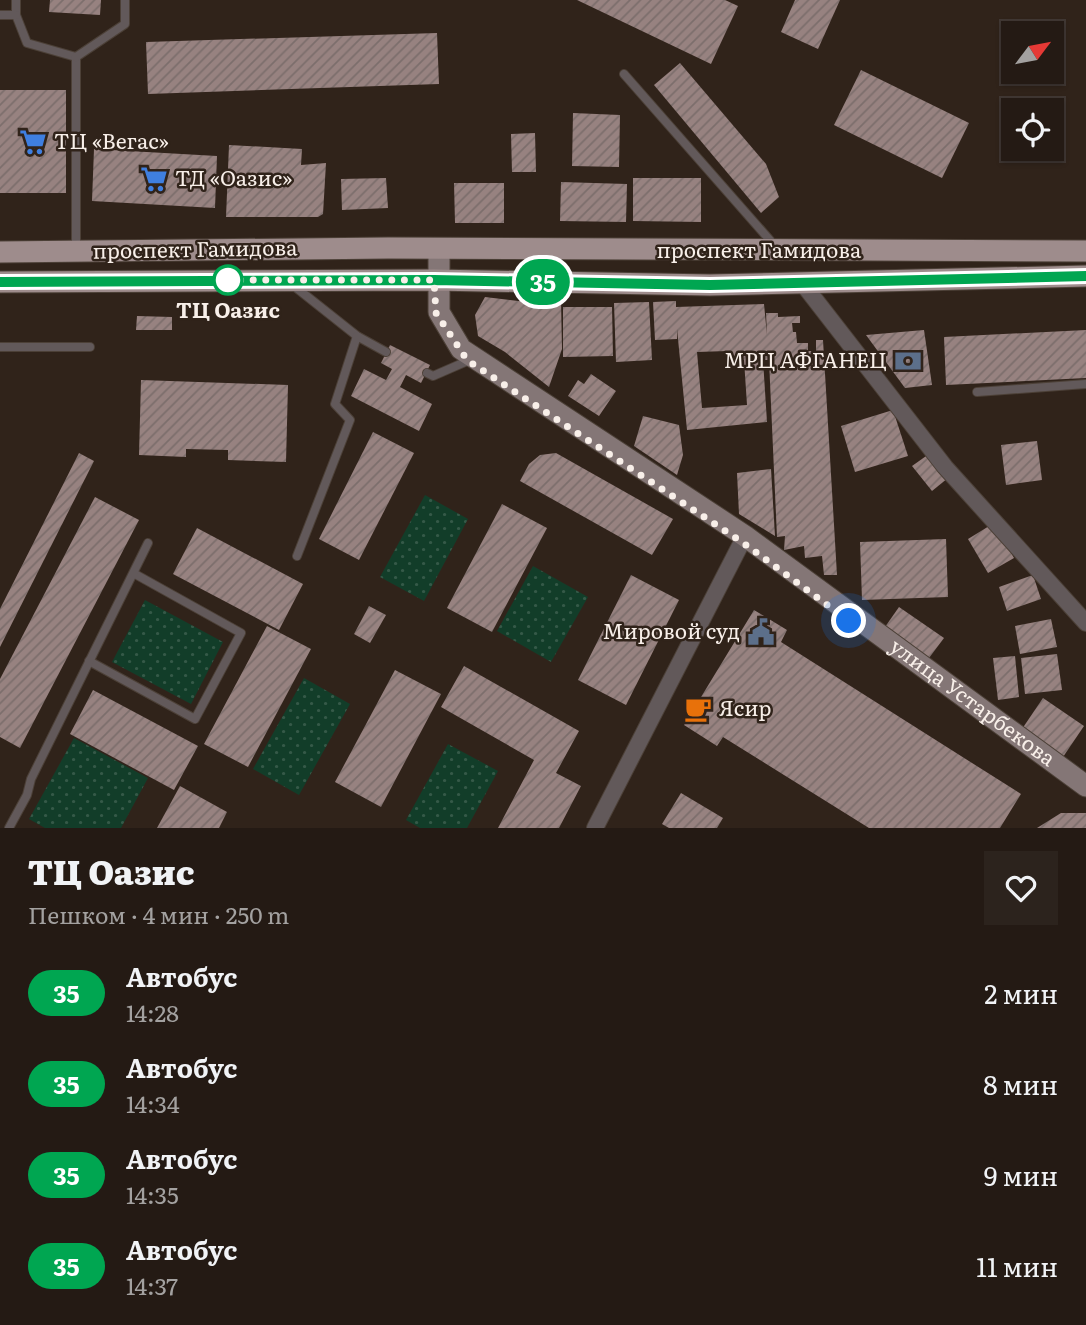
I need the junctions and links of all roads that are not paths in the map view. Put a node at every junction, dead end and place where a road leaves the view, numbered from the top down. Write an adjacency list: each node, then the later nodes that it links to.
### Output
1 (16, 0): 4 (lane)
2 (125, 0): 5 (lane)
3 (0, 15): 4 (lane)
4 (16, 15): 5 (lane)
5 (76, 57): 11 (lane)
6 (624, 74): 8 (lane)
7 (436, 249): 8 (main road, проспект Гамидова); 11 (main road, проспект Гамидова); 16 (main road)
8 (779, 251): 12 (main road, проспект Гамидова)
9 (1086, 251): 12 (main road, проспект Гамидова)
10 (0, 252): 11 (main road, проспект Гамидова)
11 (75, 252)
12 (997, 253): 14 (lane)
13 (1086, 276): 14 (main road, проспект Гамидова)
14 (997, 279): 18 (main road, проспект Гамидова)
15 (286, 280): 16 (main road, проспект Гамидова); 17 (main road, проспект Гамидова); 19 (lane)
16 (436, 280): 18 (main road, проспект Гамидова); 23 (main road)
17 (0, 282)
18 (803, 284): 31 (street)
19 (357, 337): 22 (lane); 29 (lane)
20 (0, 347): 21 (lane)
21 (90, 347)
22 (386, 352)
23 (470, 359): 24 (lane); 27 (main road)
24 (427, 373)
25 (1086, 384): 26 (lane)
26 (977, 392)
27 (743, 539): 33 (main road, улица Устарбекова); 34 (main road); 36 (street)
28 (148, 544): 30 (lane)
29 (297, 556)
30 (135, 574): 32 (lane); 32 (lane)
31 (1086, 623)
32 (89, 661): 35 (lane)
33 (1086, 786)
34 (1086, 796)
35 (9, 828)
36 (595, 828)

